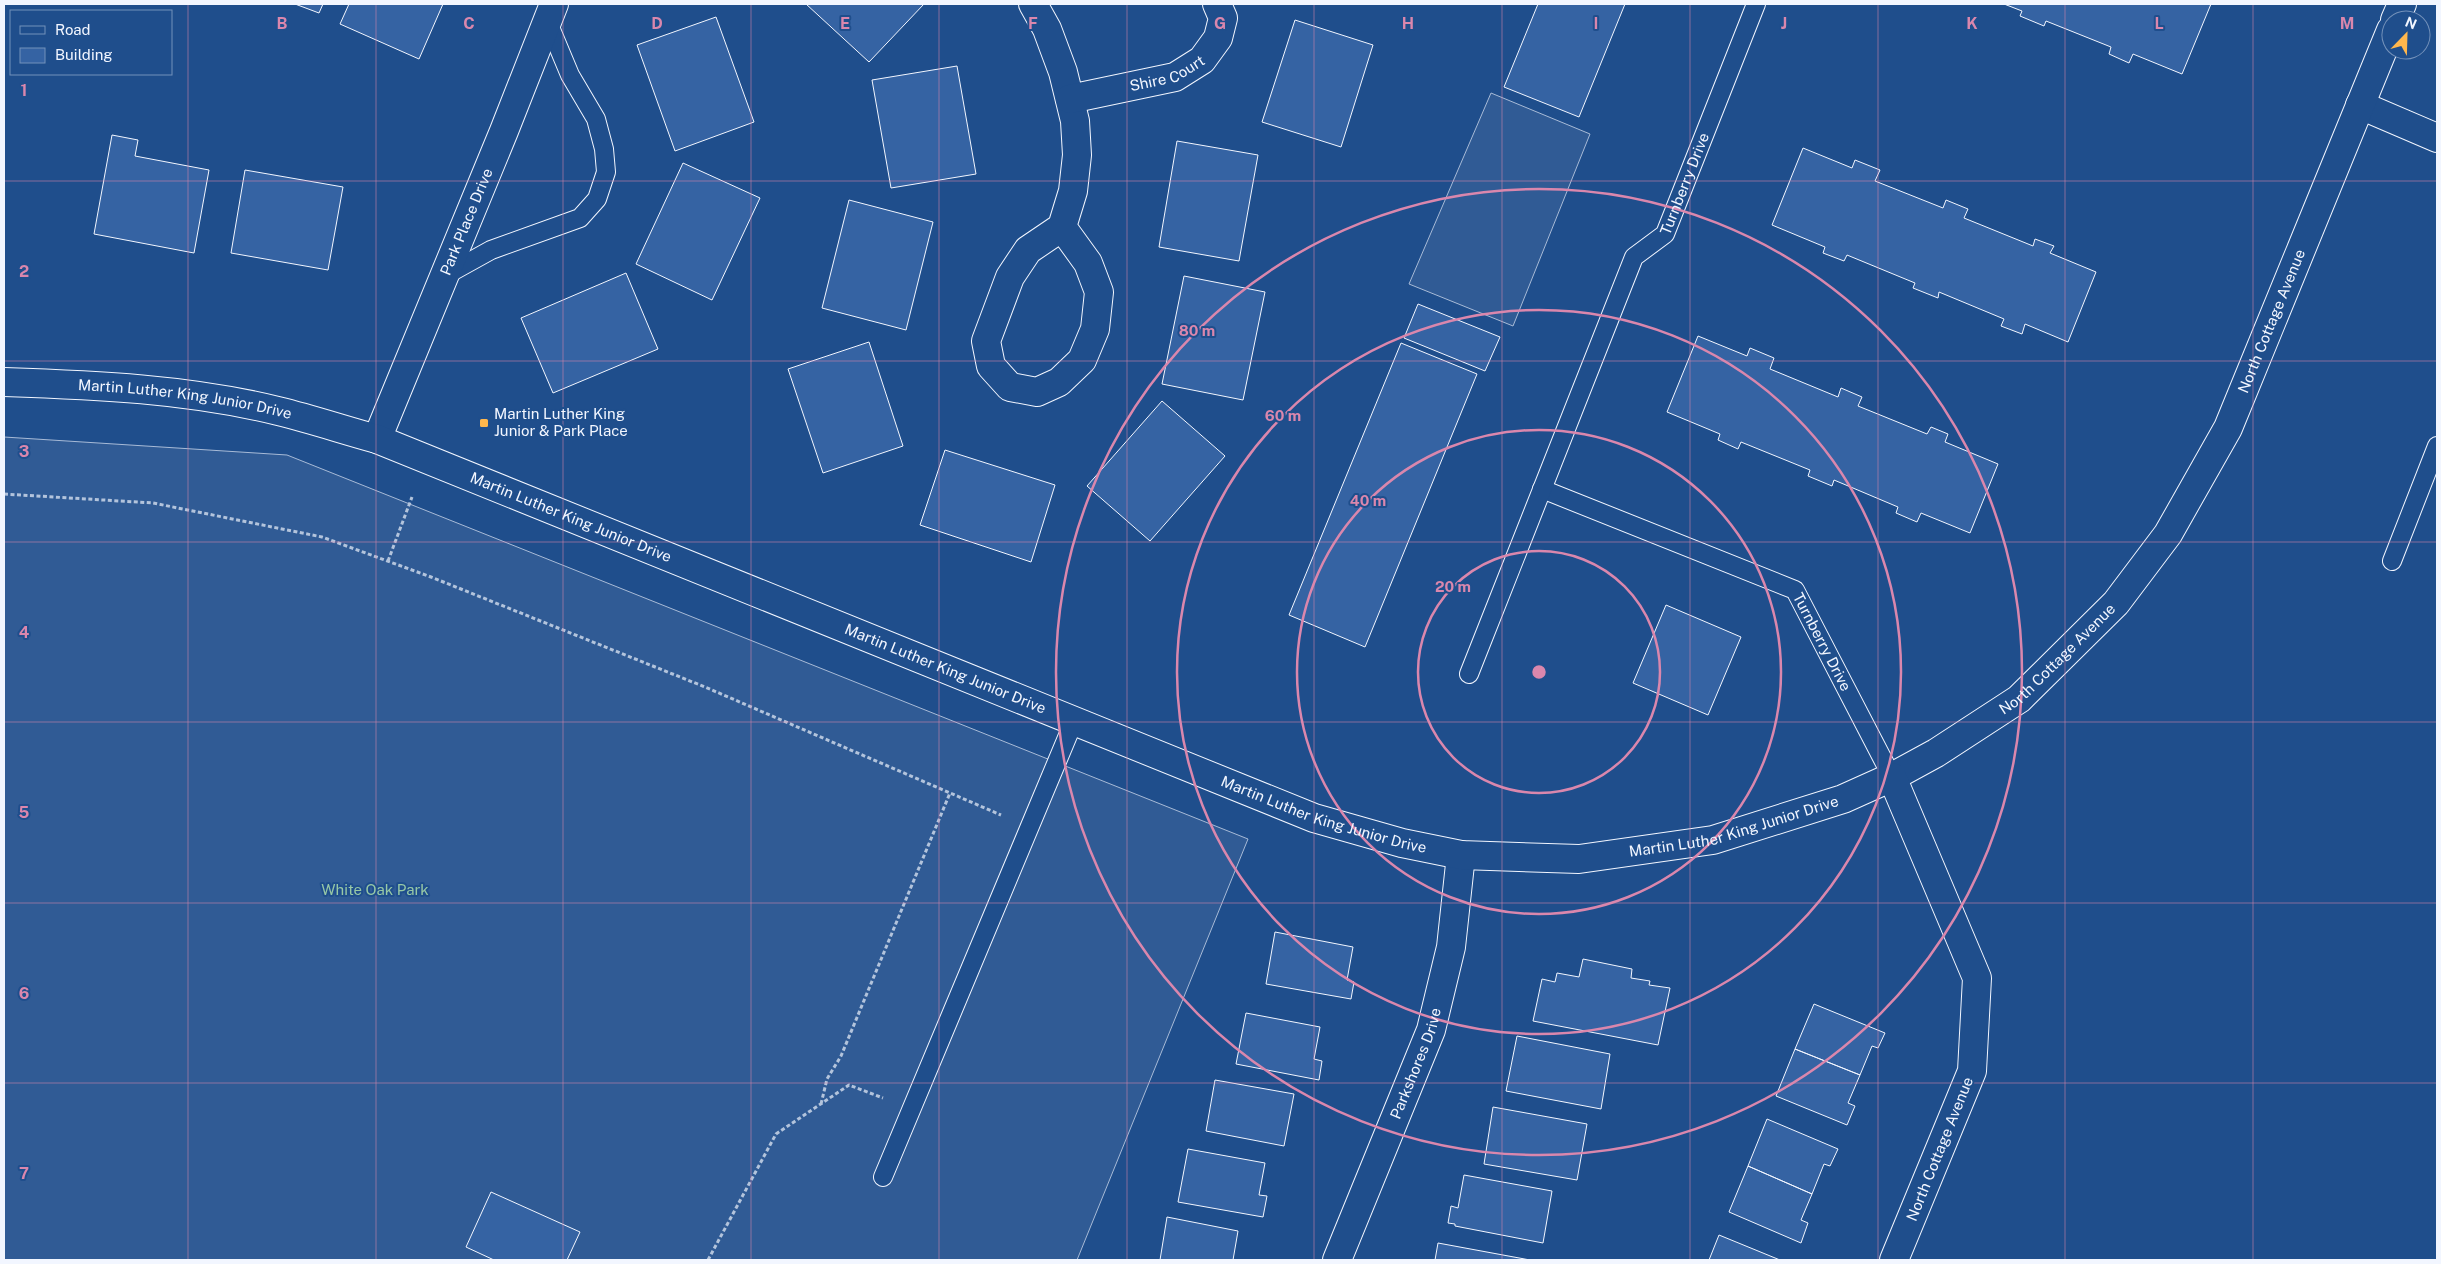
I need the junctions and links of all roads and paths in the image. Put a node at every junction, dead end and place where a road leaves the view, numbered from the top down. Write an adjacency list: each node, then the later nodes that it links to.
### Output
1 (1033, 4): 6 (main road)
2 (1217, 4): 6 (main road, Shire Court)
3 (1756, 4): 14 (lane, Turnberry Drive)
4 (551, 12): 10 (main road, Park Place Drive); 10 (lane)
5 (2381, 54): 7 (main road, North Cottage Avenue)
6 (1070, 99): 9 (main road)
7 (2360, 105): 8 (main road); 21 (main road, North Cottage Avenue)
8 (2437, 138)
9 (1062, 227): 9 (main road)
10 (444, 276): 12 (main road, Park Place Drive)
11 (4, 382): 12 (main road, Martin Luther King Junior Drive)
12 (377, 439): 20 (main road, Martin Luther King Junior Drive)
13 (2437, 446): 18 (lane)
14 (1542, 490): 19 (lane, Turnberry Drive); 21 (lane, Turnberry Drive)
15 (4, 494): 17 (path)
16 (412, 497): 17 (path)
17 (388, 561): 22 (path)
18 (2392, 561)
19 (1469, 674)
20 (1074, 721): 23 (lane); 24 (main road, Martin Luther King Junior Drive)
21 (1892, 777): 24 (main road, Martin Luther King Junior Drive); 30 (main road, North Cottage Avenue)
22 (950, 793): 23 (path); 25 (path)
23 (1030, 826): 26 (lane)
24 (1461, 855): 29 (main road, Parkshores Drive)
25 (821, 1104): 26 (path); 28 (path)
26 (912, 1108): 27 (lane)
27 (883, 1177)
28 (708, 1260)
29 (1337, 1260)
30 (1894, 1260)

